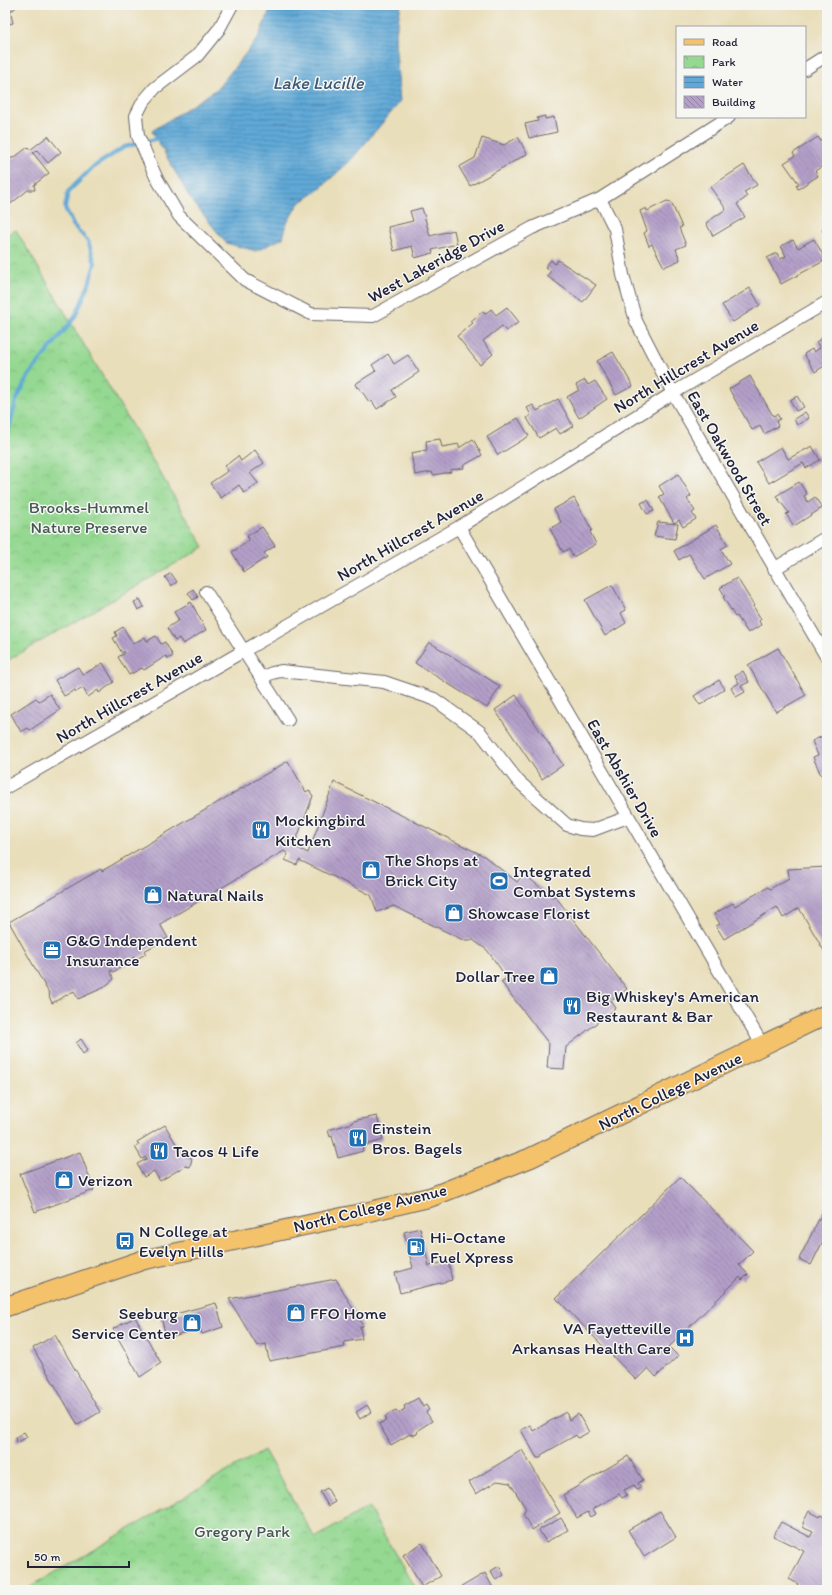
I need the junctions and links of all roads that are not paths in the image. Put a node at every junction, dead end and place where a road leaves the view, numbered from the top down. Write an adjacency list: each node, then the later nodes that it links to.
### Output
1 (232, 5): 5 (street, West Lakeridge Drive)
2 (827, 55): 3 (street)
3 (806, 68)
4 (727, 118): 5 (street, West Lakeridge Drive)
5 (600, 199): 7 (street, East Oakwood Street)
6 (827, 302): 7 (street, North Hillcrest Avenue)
7 (673, 393): 8 (street, North Hillcrest Avenue); 10 (street, East Oakwood Street)
8 (459, 527): 12 (street, North Hillcrest Avenue); 17 (street, East Abshier Drive)
9 (827, 537): 10 (street)
10 (774, 569): 13 (street, East Oakwood Street)
11 (206, 592): 12 (street)
12 (243, 650): 14 (street); 16 (street, North Hillcrest Avenue)
13 (827, 658)
14 (261, 678): 15 (street); 17 (street)
15 (288, 720)
16 (5, 788)
17 (628, 817): 19 (street, East Abshier Drive)
18 (827, 1014): 19 (main road, North College Avenue)
19 (763, 1046): 20 (main road, North College Avenue)
20 (5, 1307)

